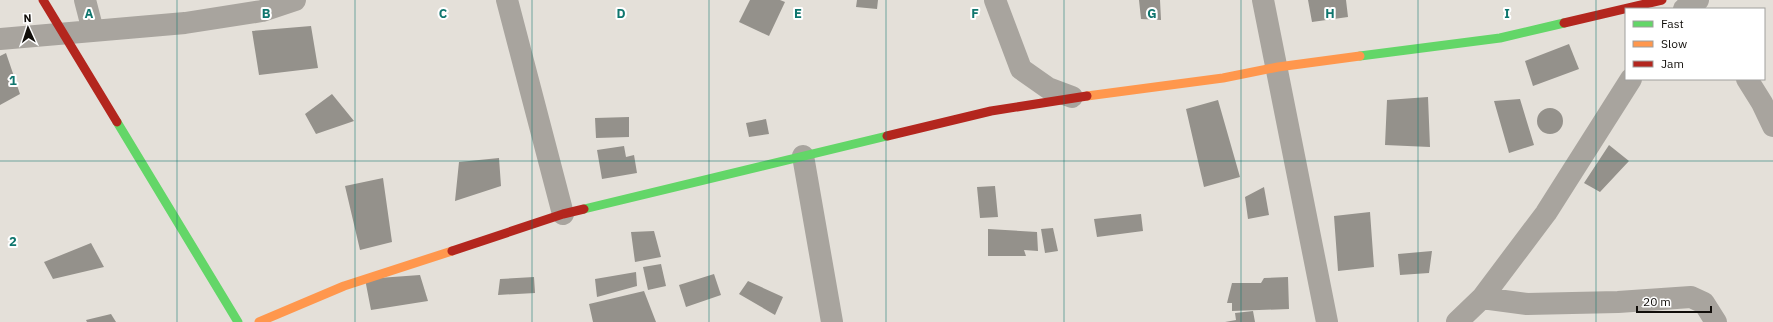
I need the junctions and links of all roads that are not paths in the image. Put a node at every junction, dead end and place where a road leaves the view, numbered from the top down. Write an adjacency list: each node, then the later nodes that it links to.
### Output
1 (43, 0): 13 (street)
2 (86, 0): 12 (street)
3 (295, 0): 12 (street)
4 (507, 0): 21 (street)
5 (994, 0): 18 (street)
6 (1263, 0): 15 (street)
7 (1662, 0): 9 (street)
8 (1698, 0): 10 (street)
9 (1628, 8)
10 (1686, 8)
11 (1625, 9): 15 (street)
12 (93, 31): 13 (street)
13 (63, 34): 14 (street); 24 (street)
14 (0, 39)
15 (1278, 67): 18 (street); 27 (street)
16 (1630, 80): 22 (street)
17 (1748, 80): 19 (street)
18 (1072, 97): 20 (street)
19 (1773, 126)
20 (803, 156): 21 (street); 26 (street)
21 (563, 214): 25 (street)
22 (1482, 298): 23 (street); 28 (street)
23 (1461, 321)
24 (238, 322)
25 (259, 322)
26 (832, 322)
27 (1327, 322)
28 (1716, 322)

